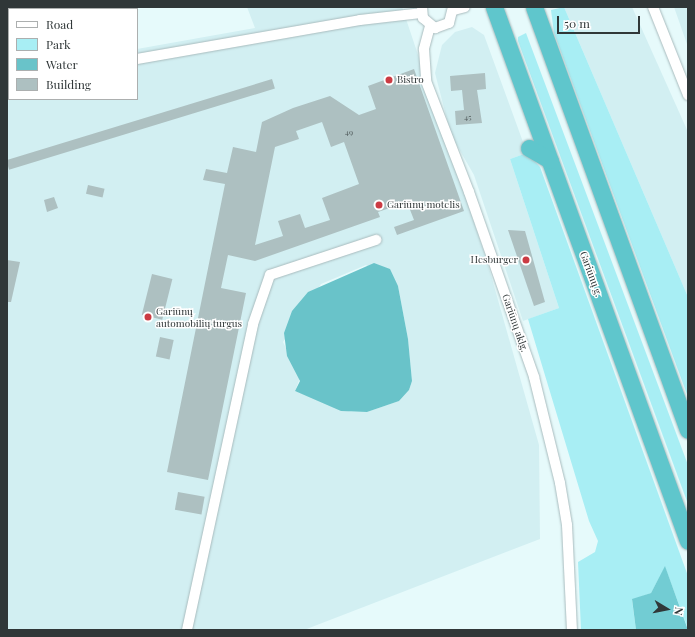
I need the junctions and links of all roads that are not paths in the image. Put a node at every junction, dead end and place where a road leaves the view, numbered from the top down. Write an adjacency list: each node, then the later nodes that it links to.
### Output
1 (465, 7): 4 (street)
2 (494, 7): 11 (highway, Gariūnų g.)
3 (653, 7): 9 (street)
4 (453, 8): 7 (street)
5 (422, 10): 7 (street); 8 (street)
6 (538, 11): 13 (highway)
7 (430, 26): 16 (street, Gariūnų aklg.)
8 (138, 59)
9 (688, 94)
10 (529, 148): 11 (highway)
11 (550, 160): 14 (highway, Gariūnų g.)
12 (376, 240): 15 (street)
13 (688, 430)
14 (688, 541)
15 (187, 630)
16 (572, 630)

